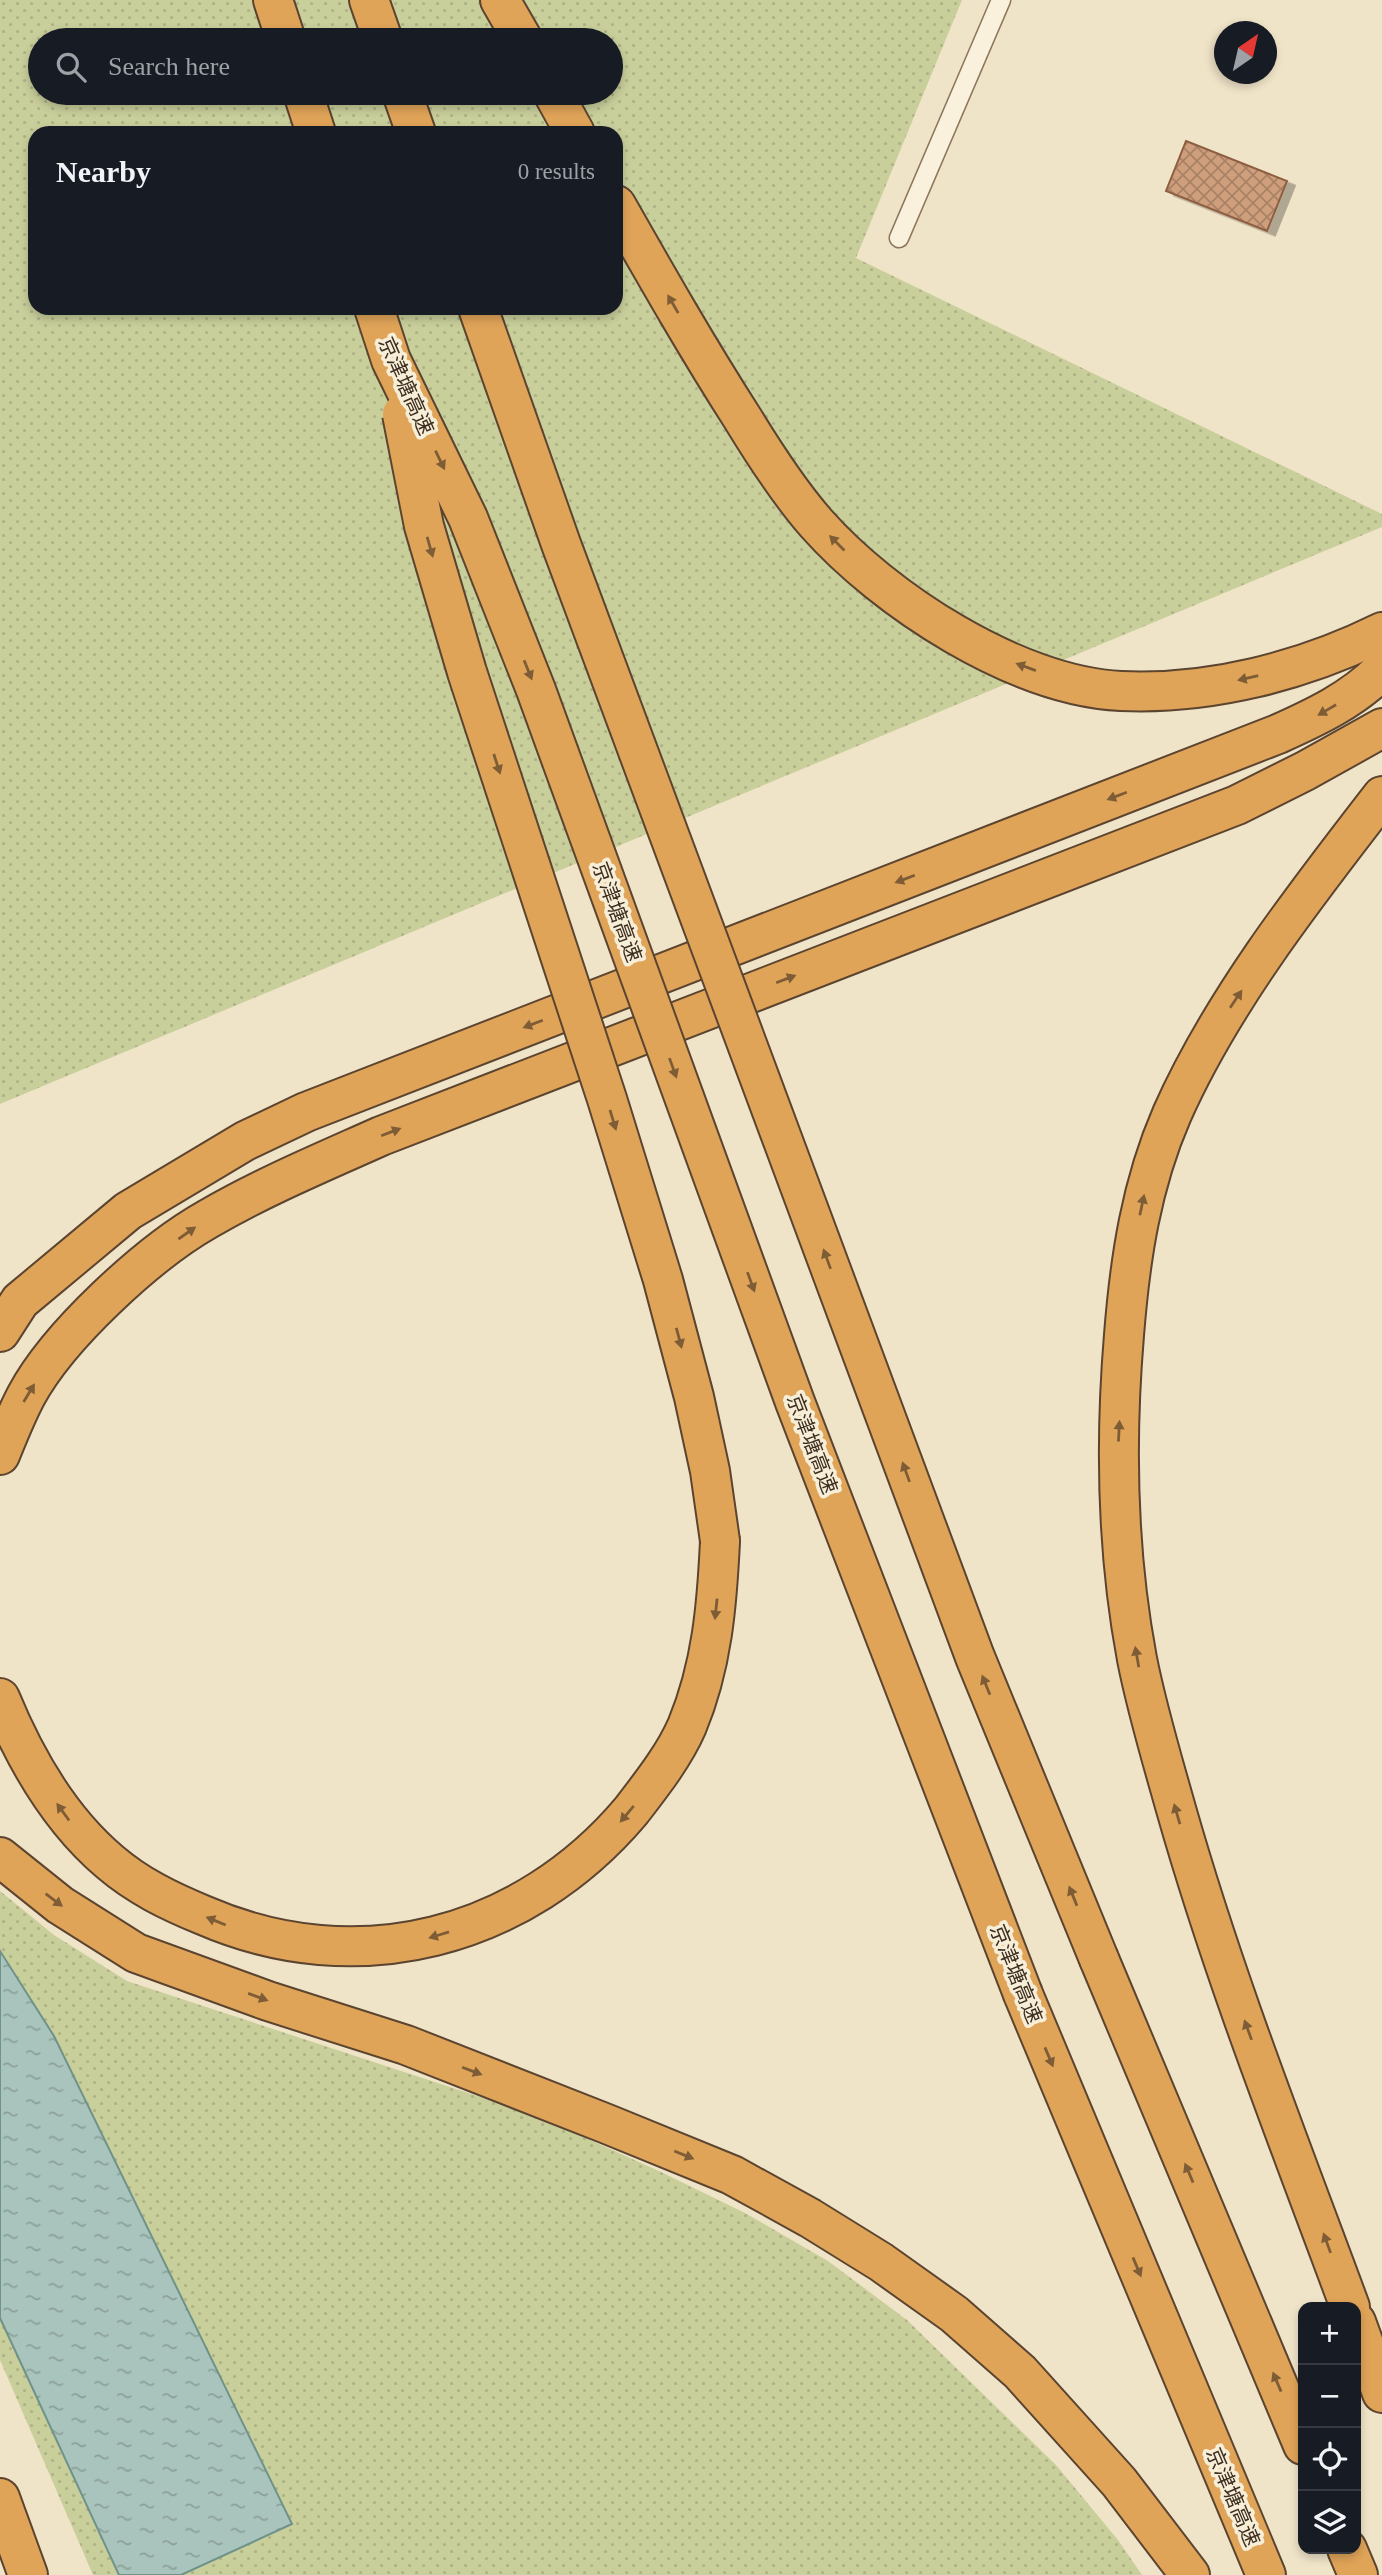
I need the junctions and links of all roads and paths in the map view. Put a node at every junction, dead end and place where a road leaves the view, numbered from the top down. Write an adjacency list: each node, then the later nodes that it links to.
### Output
1 (273, 0): 5 (highway)
2 (369, 0): 6 (highway)
3 (500, 0): 7 (highway)
4 (1001, 0): 15 (lane)
5 (282, 28)
6 (379, 28)
7 (516, 28)
8 (307, 105): 11 (highway)
9 (406, 105): 12 (highway)
10 (559, 105): 13 (highway)
11 (315, 126)
12 (414, 126)
13 (571, 126)
14 (623, 217): 19 (highway, one-way to 14)
15 (899, 238)
16 (376, 315): 18 (highway, 京津塘高速, bridge)
17 (480, 315): 30 (highway, one-way to 17, bridge)
18 (391, 360): 25 (highway, one-way to 25, bridge); 35 (highway, 京津塘高速, one-way to 35, bridge)
19 (1382, 632)
20 (1382, 670): 23 (highway, one-way to 23)
21 (1382, 728): 24 (highway, one-way to 21)
22 (1382, 796): 27 (highway, one-way to 22)
23 (0, 1332)
24 (0, 1455)
25 (0, 1698)
26 (0, 1857): 34 (highway, one-way to 34)
27 (1348, 2302)
28 (1361, 2336): 29 (highway)
29 (1382, 2393)
30 (1298, 2433)
31 (0, 2498): 33 (highway)
32 (1349, 2554): 36 (highway)
33 (28, 2575)
34 (1190, 2575)
35 (1266, 2575)
36 (1358, 2575)

